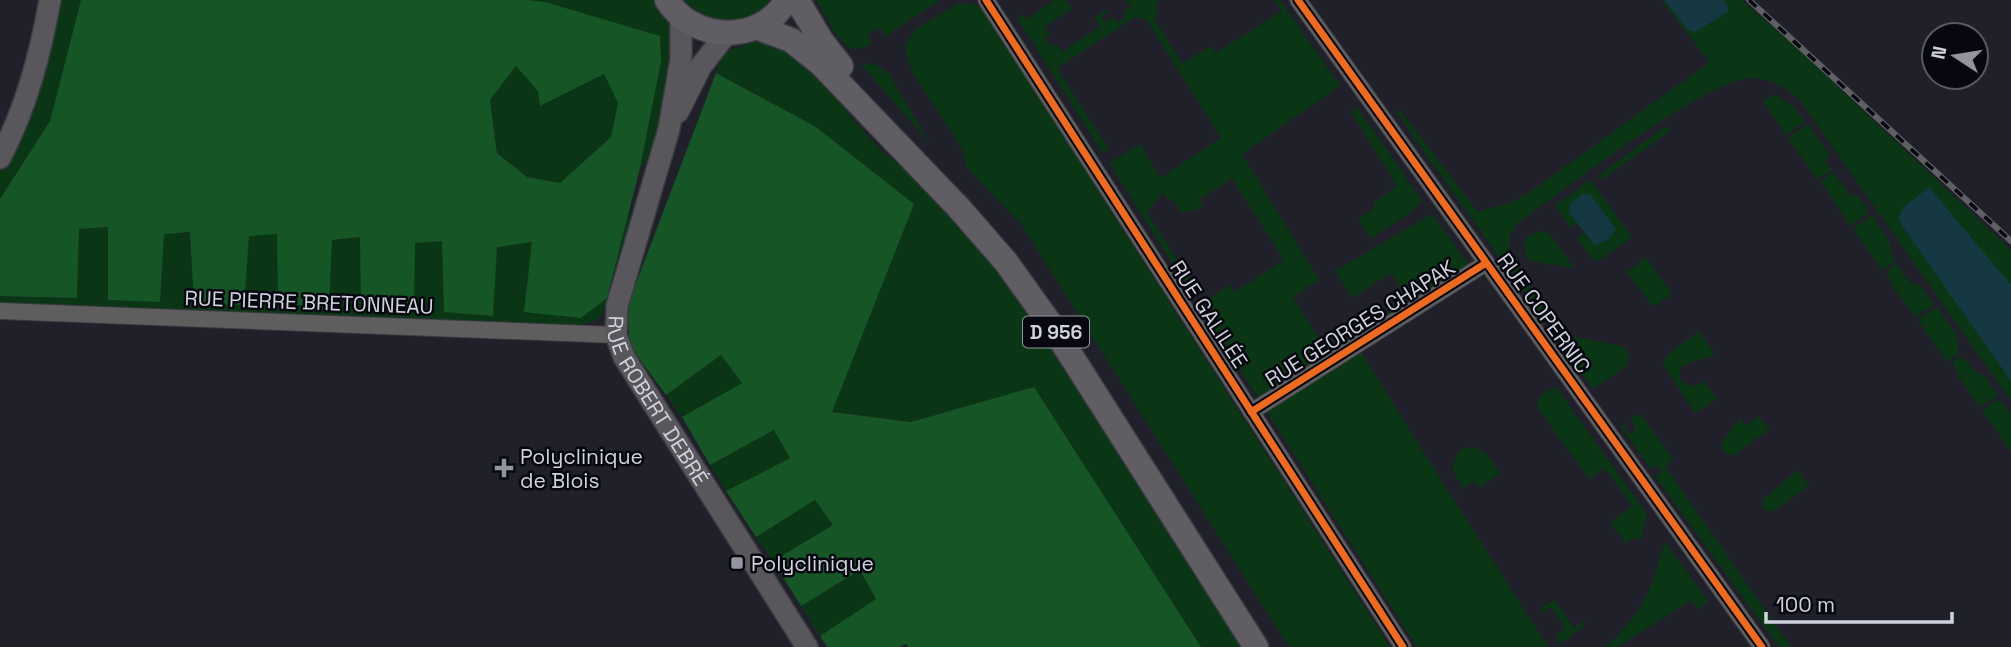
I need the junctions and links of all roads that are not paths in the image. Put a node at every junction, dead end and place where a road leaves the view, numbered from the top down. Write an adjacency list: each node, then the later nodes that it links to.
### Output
1 (50, 0): 10 (street)
2 (788, 0): 7 (main road)
3 (797, 0): 17 (main road, D 956)
4 (986, 0): 14 (street, RUE GALILÉE)
5 (1298, 0): 11 (street, RUE COPERNIC)
6 (674, 8): 8 (main road); 9 (street)
7 (756, 27): 8 (main road); 16 (main road, D 956)
8 (727, 33): 9 (street)
9 (669, 129): 13 (street, RUE ROBERT DEBRÉ)
10 (0, 158)
11 (1486, 263): 14 (street, RUE GEORGES CHAPAK); 19 (street, RUE COPERNIC)
12 (0, 311): 13 (street, RUE PIERRE BRETONNEAU)
13 (616, 335): 15 (street, RUE ROBERT DEBRÉ)
14 (1251, 412): 18 (street, RUE GALILÉE)
15 (807, 647)
16 (1256, 647)
17 (1272, 647)
18 (1403, 647)
19 (1762, 647)

